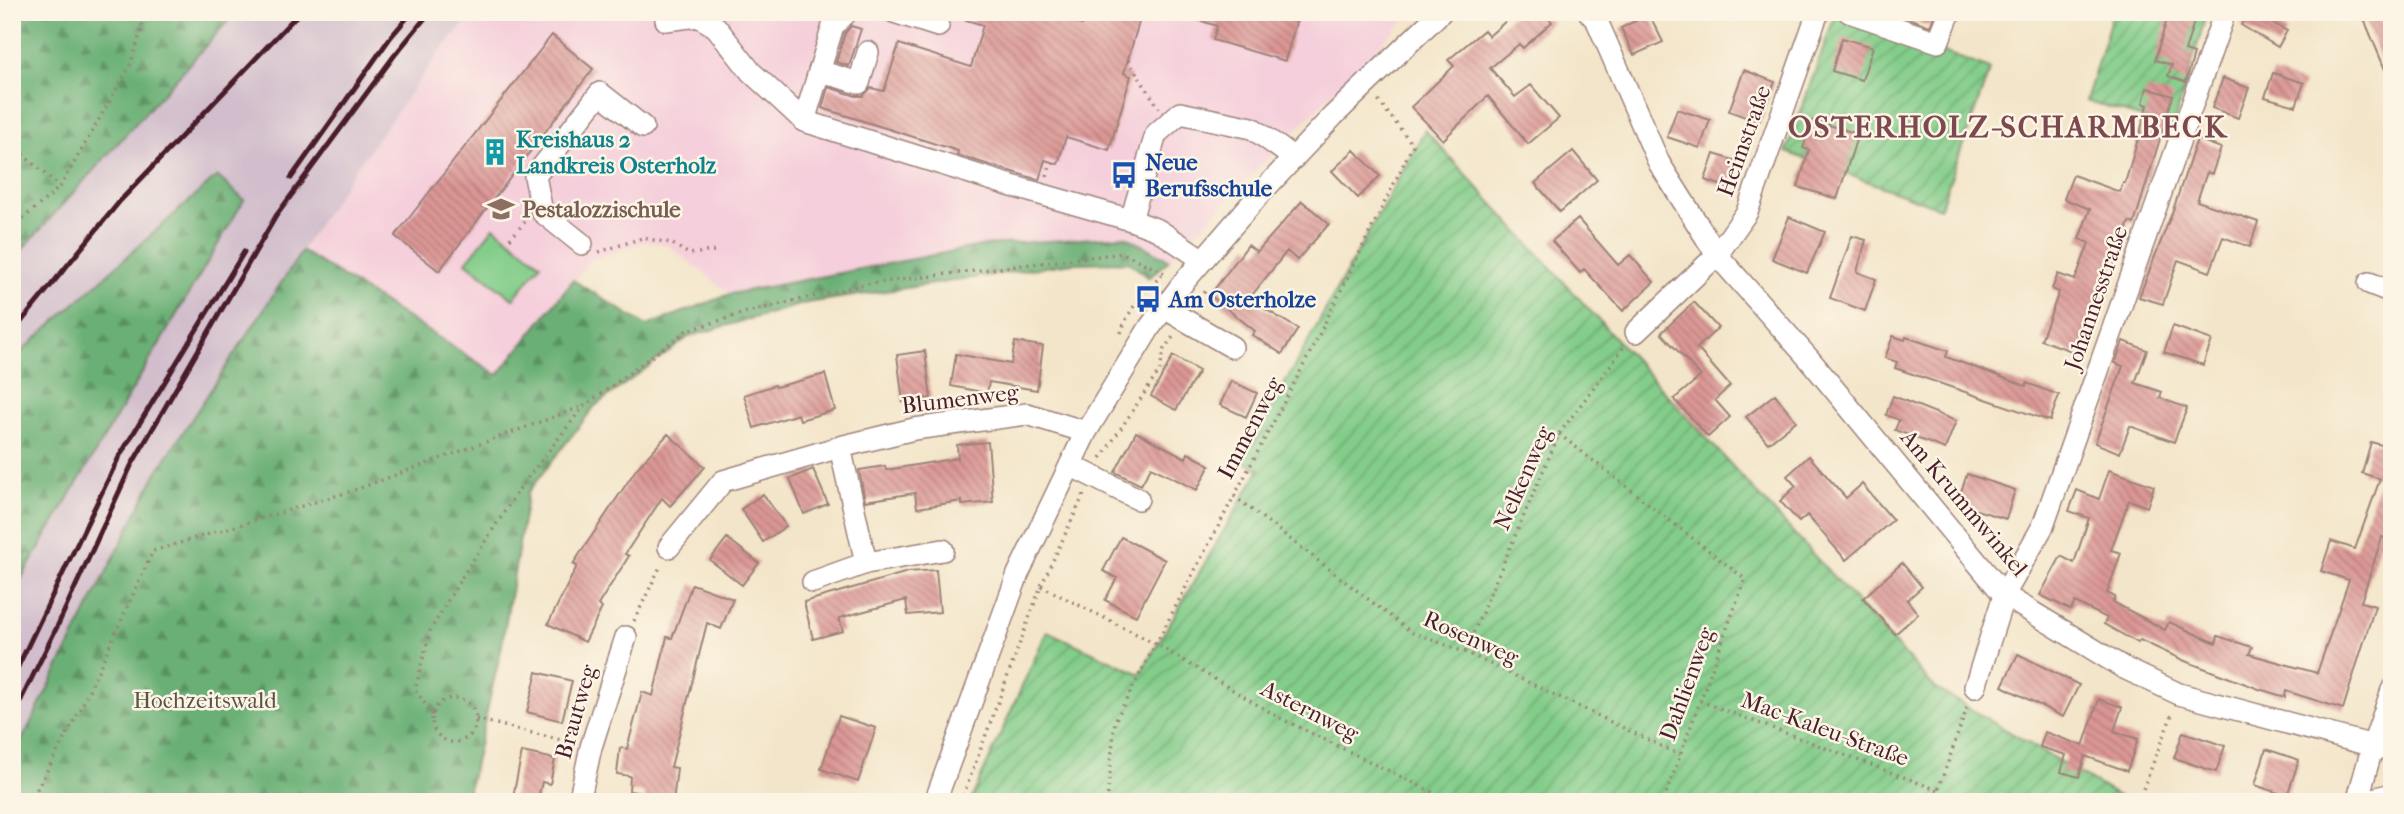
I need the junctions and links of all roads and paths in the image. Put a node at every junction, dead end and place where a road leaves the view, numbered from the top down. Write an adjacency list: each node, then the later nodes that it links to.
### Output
1 (147, 12): 21 (path)
2 (846, 12): 14 (street)
3 (894, 12): 11 (street)
4 (1441, 12): 15 (street)
5 (1589, 12): 26 (street, Am Krummwinkel)
6 (1818, 12): 26 (street, Heimstraße)
7 (1849, 12): 8 (street)
8 (1950, 12)
9 (2225, 12): 46 (street, Johannesstraße)
10 (666, 20): 16 (street)
11 (938, 26)
12 (868, 52): 14 (street)
13 (1128, 60): 17 (path)
14 (819, 71): 16 (street)
15 (1366, 84): 20 (street); 39 (path, Immenweg)
16 (804, 121): 22 (street)
17 (1169, 123): 20 (street); 22 (street)
18 (643, 127): 24 (street)
19 (12, 145): 21 (path)
20 (1294, 158): 27 (street)
21 (60, 187): 23 (path)
22 (1131, 220): 27 (street)
23 (12, 228)
24 (582, 244): 25 (path)
25 (714, 251)
26 (1717, 255): 32 (street, Heimstraße); 46 (street, Am Krummwinkel)
27 (1203, 260): 28 (street)
28 (1183, 283): 31 (street); 34 (path)
29 (2369, 283): 30 (street)
30 (2392, 292)
31 (1164, 308): 33 (street); 35 (street)
32 (1636, 332): 36 (path, Nelkenweg)
33 (1232, 347)
34 (583, 407): 54 (path); 61 (path)
35 (1086, 432): 37 (street, Blumenweg); 38 (street)
36 (1559, 434): 49 (path, Nelkenweg); 53 (path, Dahlienweg)
37 (840, 447): 41 (street, Blumenweg); 43 (street)
38 (1070, 465): 40 (street); 44 (street)
39 (1234, 496): 48 (path, Immenweg); 49 (path, Rosenweg)
40 (1138, 499)
41 (669, 547): 47 (path)
42 (943, 550): 43 (street)
43 (866, 563): 45 (street)
44 (1018, 574): 48 (path, Asternweg); 63 (street)
45 (813, 582)
46 (2004, 595): 50 (street, Johannesstraße); 52 (street, Am Krummwinkel)
47 (626, 637): 56 (street, Brautweg)
48 (1156, 644): 64 (path, Immenweg); 65 (path, Asternweg)
49 (1465, 652): 58 (path, Rosenweg)
50 (1975, 687): 59 (path)
51 (2392, 690): 57 (street)
52 (2179, 694): 57 (street, Am Krummwinkel); 68 (path)
53 (1700, 701): 58 (path, Dahlienweg); 59 (path, Mac-Kaleu-Straße)
54 (433, 715): 55 (path); 55 (path)
55 (476, 719): 56 (path)
56 (591, 747): 62 (street, Brautweg)
57 (2382, 748): 69 (street)
58 (1680, 755): 66 (path, Dahlienweg)
59 (1938, 790): 67 (path)
60 (2392, 794): 69 (street)
61 (30, 802)
62 (579, 802)
63 (935, 802)
64 (1107, 802)
65 (1453, 802)
66 (1663, 802)
67 (1934, 802)
68 (2138, 802)
69 (2359, 802)

